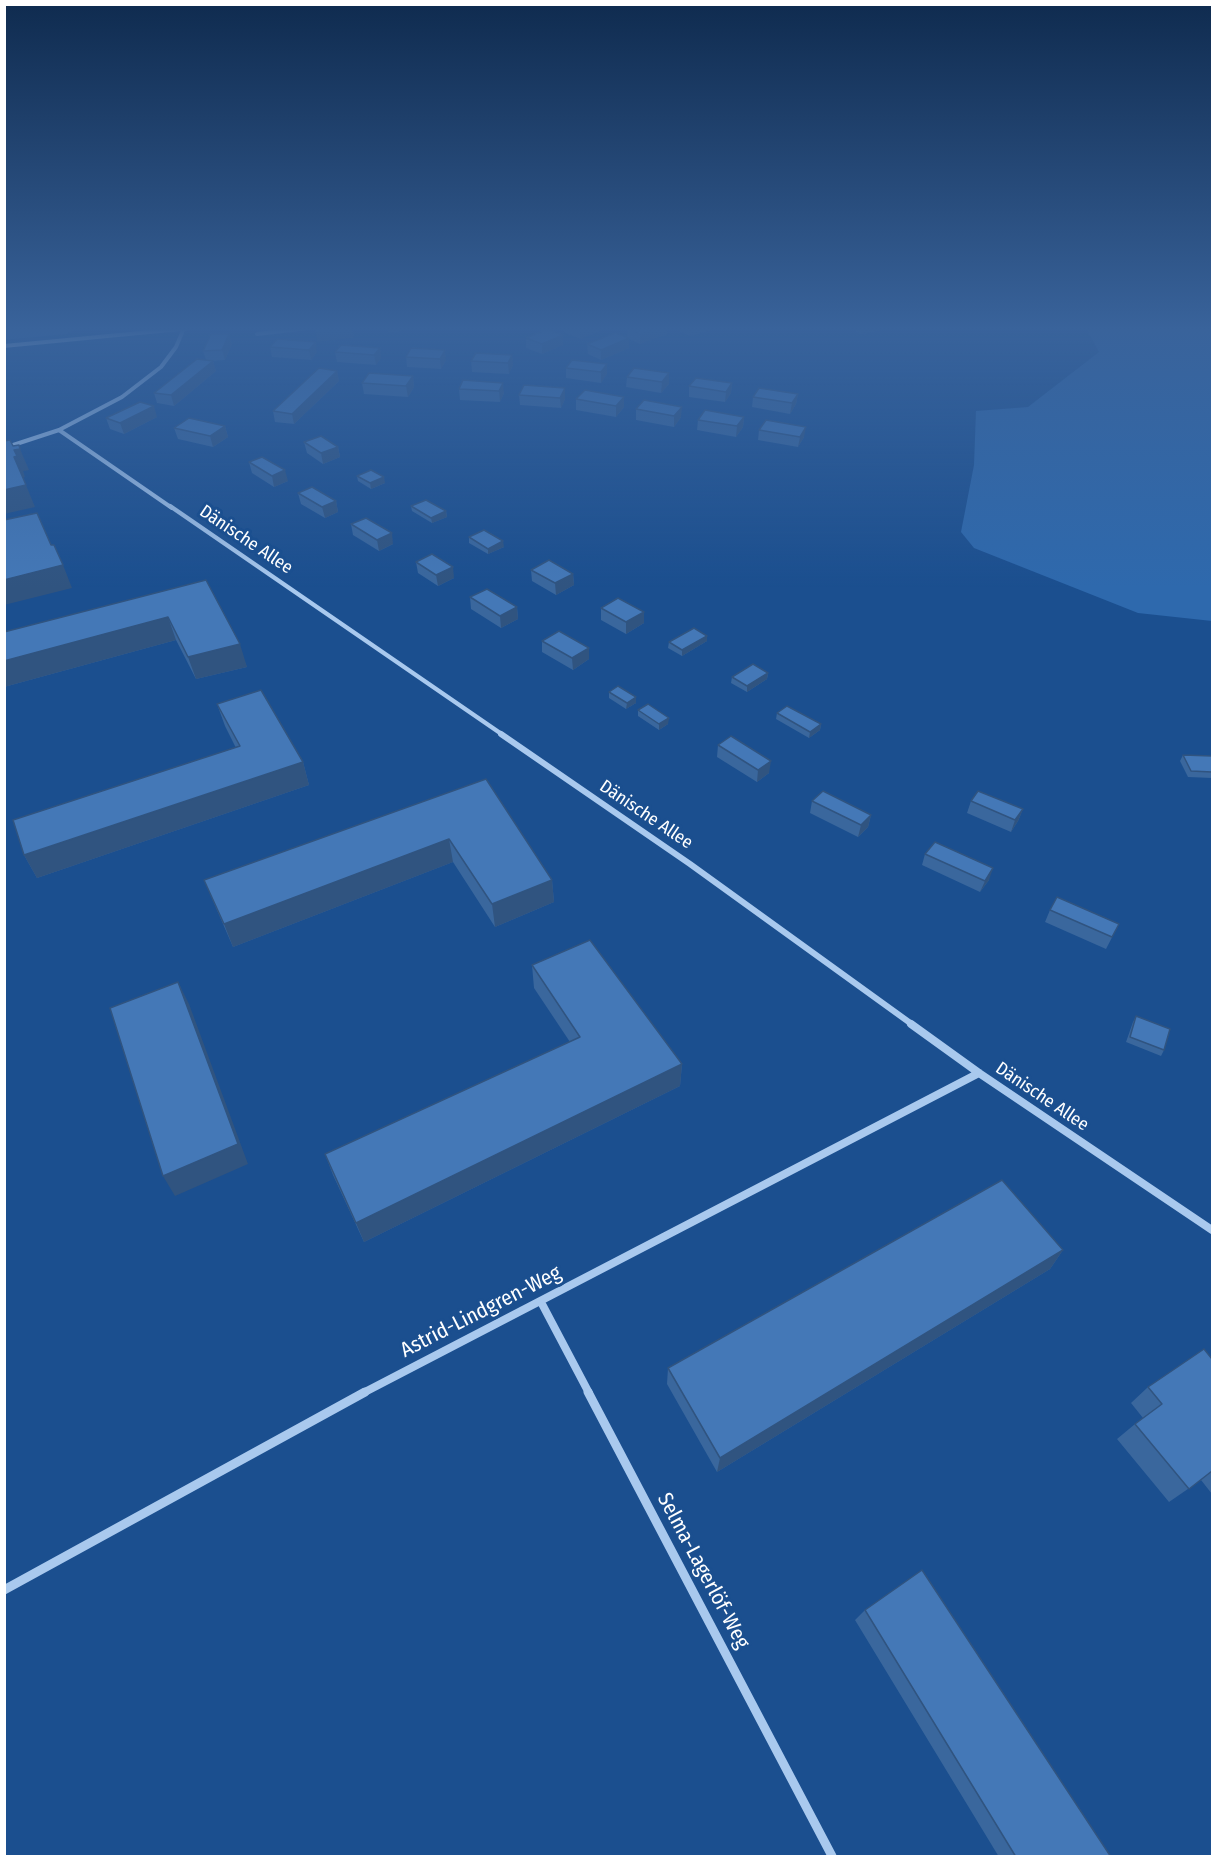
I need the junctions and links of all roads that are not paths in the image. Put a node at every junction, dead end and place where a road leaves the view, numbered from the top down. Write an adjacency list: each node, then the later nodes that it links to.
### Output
1 (89, 415): 2 (street)
2 (59, 430): 3 (street); 4 (street, Dänische Allee)
3 (4, 448)
4 (979, 1073): 5 (street, Dänische Allee); 6 (street, Astrid-Lindgren-Weg)
5 (1212, 1230)
6 (541, 1302): 7 (street, Astrid-Lindgren-Weg); 8 (street, Selma-Lagerlöf-Weg)
7 (4, 1590)
8 (832, 1857)

